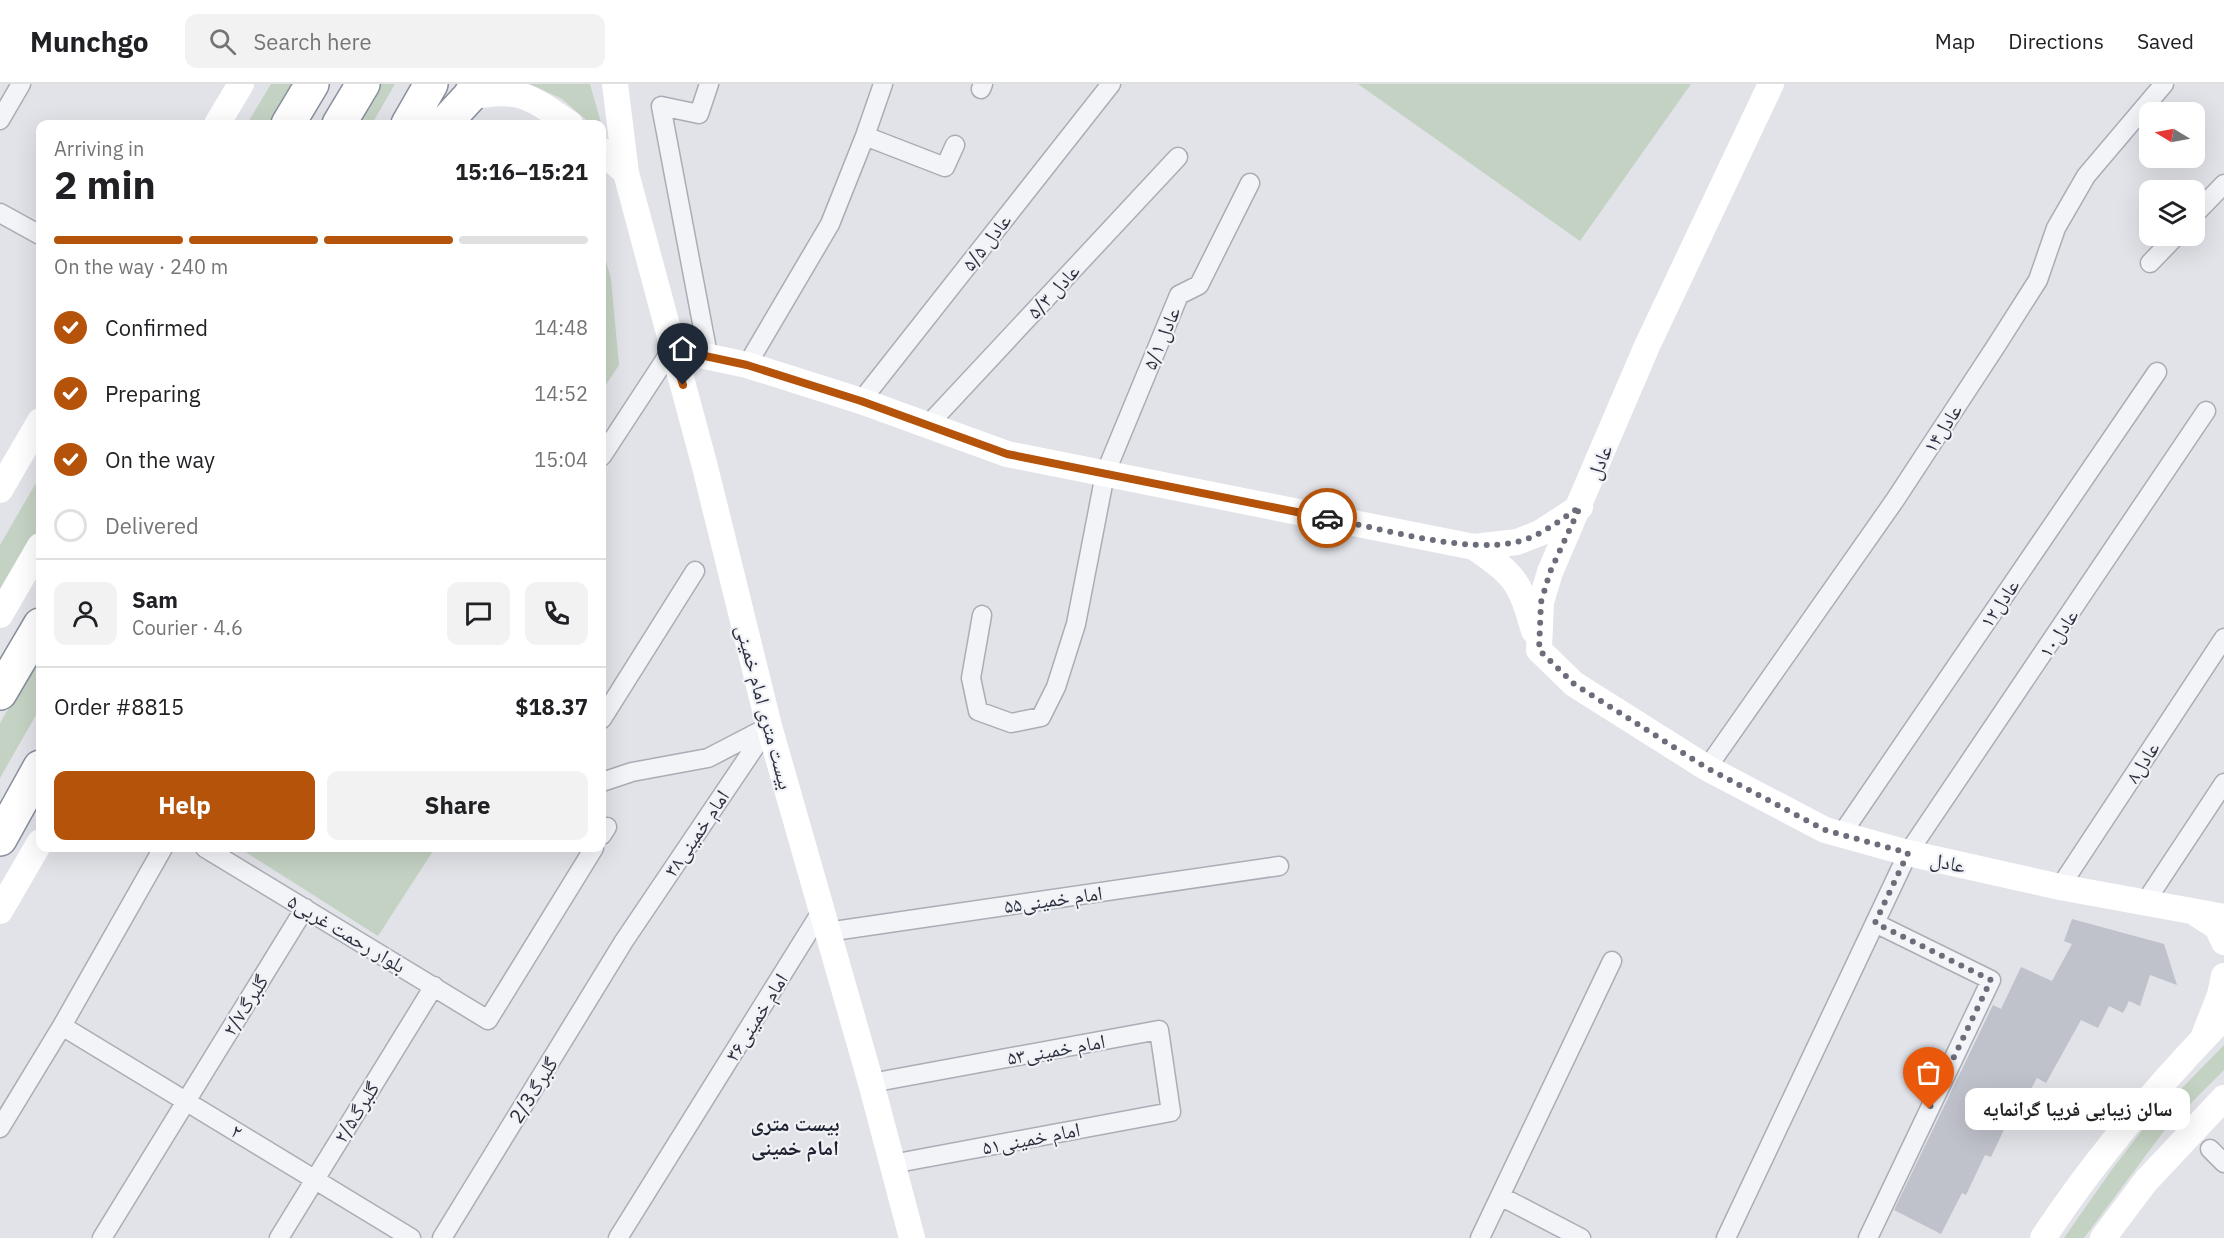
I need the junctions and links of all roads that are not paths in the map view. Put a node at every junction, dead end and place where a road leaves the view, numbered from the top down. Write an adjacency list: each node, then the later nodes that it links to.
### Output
1 (21, 84): 13 (street)
2 (241, 84): 14 (street)
3 (312, 84): 15 (highway)
4 (363, 84): 16 (highway)
5 (431, 84): 17 (highway)
6 (615, 84): 25 (street, بیست متری امام خمینی)
7 (709, 84): 34 (street)
8 (883, 84): 21 (street)
9 (1111, 84): 37 (street, عادل ۵/۵)
10 (1772, 84): 44 (street, عادل)
11 (2164, 84): 56 (street, عادل۱۴)
12 (473, 90): 18 (highway); 19 (street); 20 (street)
13 (0, 120)
14 (219, 120)
15 (290, 120)
16 (341, 120)
17 (410, 120)
18 (447, 120)
19 (455, 120)
20 (563, 120)
21 (866, 136): 22 (street); 35 (street)
22 (955, 145)
23 (606, 156): 25 (street)
24 (1178, 157): 39 (street, عادل ۵/۳)
25 (626, 173): 33 (street, بیست متری امام خمینی)
26 (1250, 183): 42 (street, عادل ۵/۱)
27 (2224, 184): 28 (street)
28 (2205, 204)
29 (0, 213): 30 (street)
30 (36, 233)
31 (2166, 246): 32 (street)
32 (2150, 263)
33 (672, 349): 34 (street); 41 (street); 55 (street, بیست متری امام خمینی)
34 (708, 355): 35 (street)
35 (747, 365): 37 (street)
36 (2157, 372): 60 (street, عادل۱۲)
37 (861, 401): 39 (street)
38 (2206, 411): 66 (street, عادل۱۰)
39 (928, 425): 42 (street)
40 (36, 429): 43 (street)
41 (606, 450)
42 (1105, 474): 45 (street); 49 (street, عادل ۵/۱)
43 (0, 490)
44 (1580, 507): 45 (street); 52 (street, عادل)
45 (1474, 547): 52 (street)
46 (36, 553): 48 (street)
47 (695, 571): 54 (street)
48 (0, 615)
49 (982, 615)
50 (36, 632): 53 (highway)
51 (2224, 638): 68 (street, ۸عادل)
52 (1539, 650): 56 (street, عادل)
53 (0, 693)
54 (606, 713)
55 (769, 726): 58 (street); 74 (street, بیست متری امام خمینی); 76 (street, امام خمینی۳۸)
56 (1707, 768): 60 (street, عادل)
57 (36, 774): 61 (highway)
58 (606, 781)
59 (2224, 783): 69 (street)
60 (1841, 835): 66 (street, عادل)
61 (0, 839)
62 (36, 849): 71 (street)
63 (161, 852): 82 (street)
64 (217, 852): 70 (street, بلوار رحمت غربی۵)
65 (592, 852): 80 (street, بلوار رحمت غربی۵)
66 (1908, 853): 68 (street, عادل); 75 (street, عادل۱۰)
67 (1279, 866): 74 (street, امام خمینی۵۵)
68 (2060, 886): 69 (street, عادل)
69 (2144, 904): 72 (street, عادل)
70 (305, 908): 80 (street, بلوار رحمت غربی۵); 86 (street, گلبرگ۲/۷)
71 (0, 911)
72 (2196, 914): 73 (street, عادل); 77 (street)
73 (2224, 917)
74 (824, 922): 84 (street, بیست متری امام خمینی); 98 (street, امام خمینی۳۶)
75 (1875, 923): 102 (street, عادل۱۰); 103 (street)
76 (624, 941): 97 (street, 2/3گلبرگ)
77 (2224, 942)
78 (1612, 961): 93 (street)
79 (2224, 976): 83 (street)
80 (434, 986): 92 (street, گلبرگ۲/۵)
81 (2224, 1017): 83 (street)
82 (62, 1026): 86 (street, ۲); 88 (street)
83 (2202, 1040): 104 (street)
84 (871, 1083): 87 (street, امام خمینی۵۳); 91 (street, بیست متری امام خمینی)
85 (2224, 1098): 105 (street)
86 (185, 1101): 92 (street, ۲); 94 (street, گلبرگ۲/۷)
87 (1171, 1112): 91 (street, امام خمینی۵۱)
88 (0, 1128)
89 (2210, 1149): 90 (street)
90 (2224, 1163)
91 (892, 1164): 99 (street, بیست متری امام خمینی)
92 (315, 1179): 95 (street, گلبرگ۲/۵); 96 (street, ۲)
93 (1500, 1196): 100 (street); 101 (street)
94 (102, 1238)
95 (279, 1238)
96 (411, 1238)
97 (442, 1238)
98 (618, 1238)
99 (912, 1238)
100 (1480, 1238)
101 (1581, 1238)
102 (1726, 1238)
103 (1868, 1238)
104 (2043, 1238)
105 (2103, 1238)

